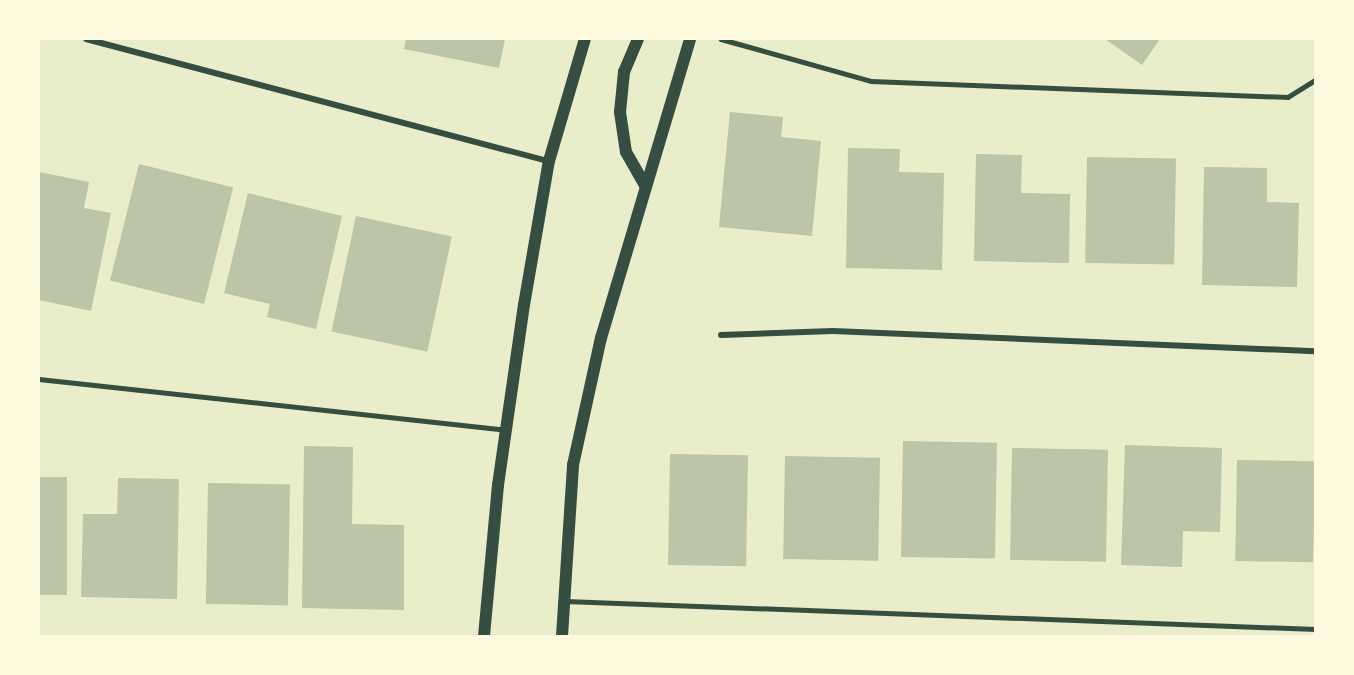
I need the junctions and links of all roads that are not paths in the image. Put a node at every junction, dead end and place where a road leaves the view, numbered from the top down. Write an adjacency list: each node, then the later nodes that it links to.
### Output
1 (86, 39): 7 (street)
2 (585, 39): 7 (main road)
3 (638, 39): 8 (main road)
4 (690, 39): 8 (main road)
5 (721, 39): 6 (lane)
6 (1315, 80)
7 (549, 161): 12 (main road)
8 (646, 187): 13 (main road)
9 (721, 334): 10 (street)
10 (1315, 351)
11 (39, 379): 12 (lane)
12 (506, 430): 15 (main road)
13 (562, 601): 14 (lane); 16 (main road)
14 (1315, 629)
15 (484, 636)
16 (562, 636)

